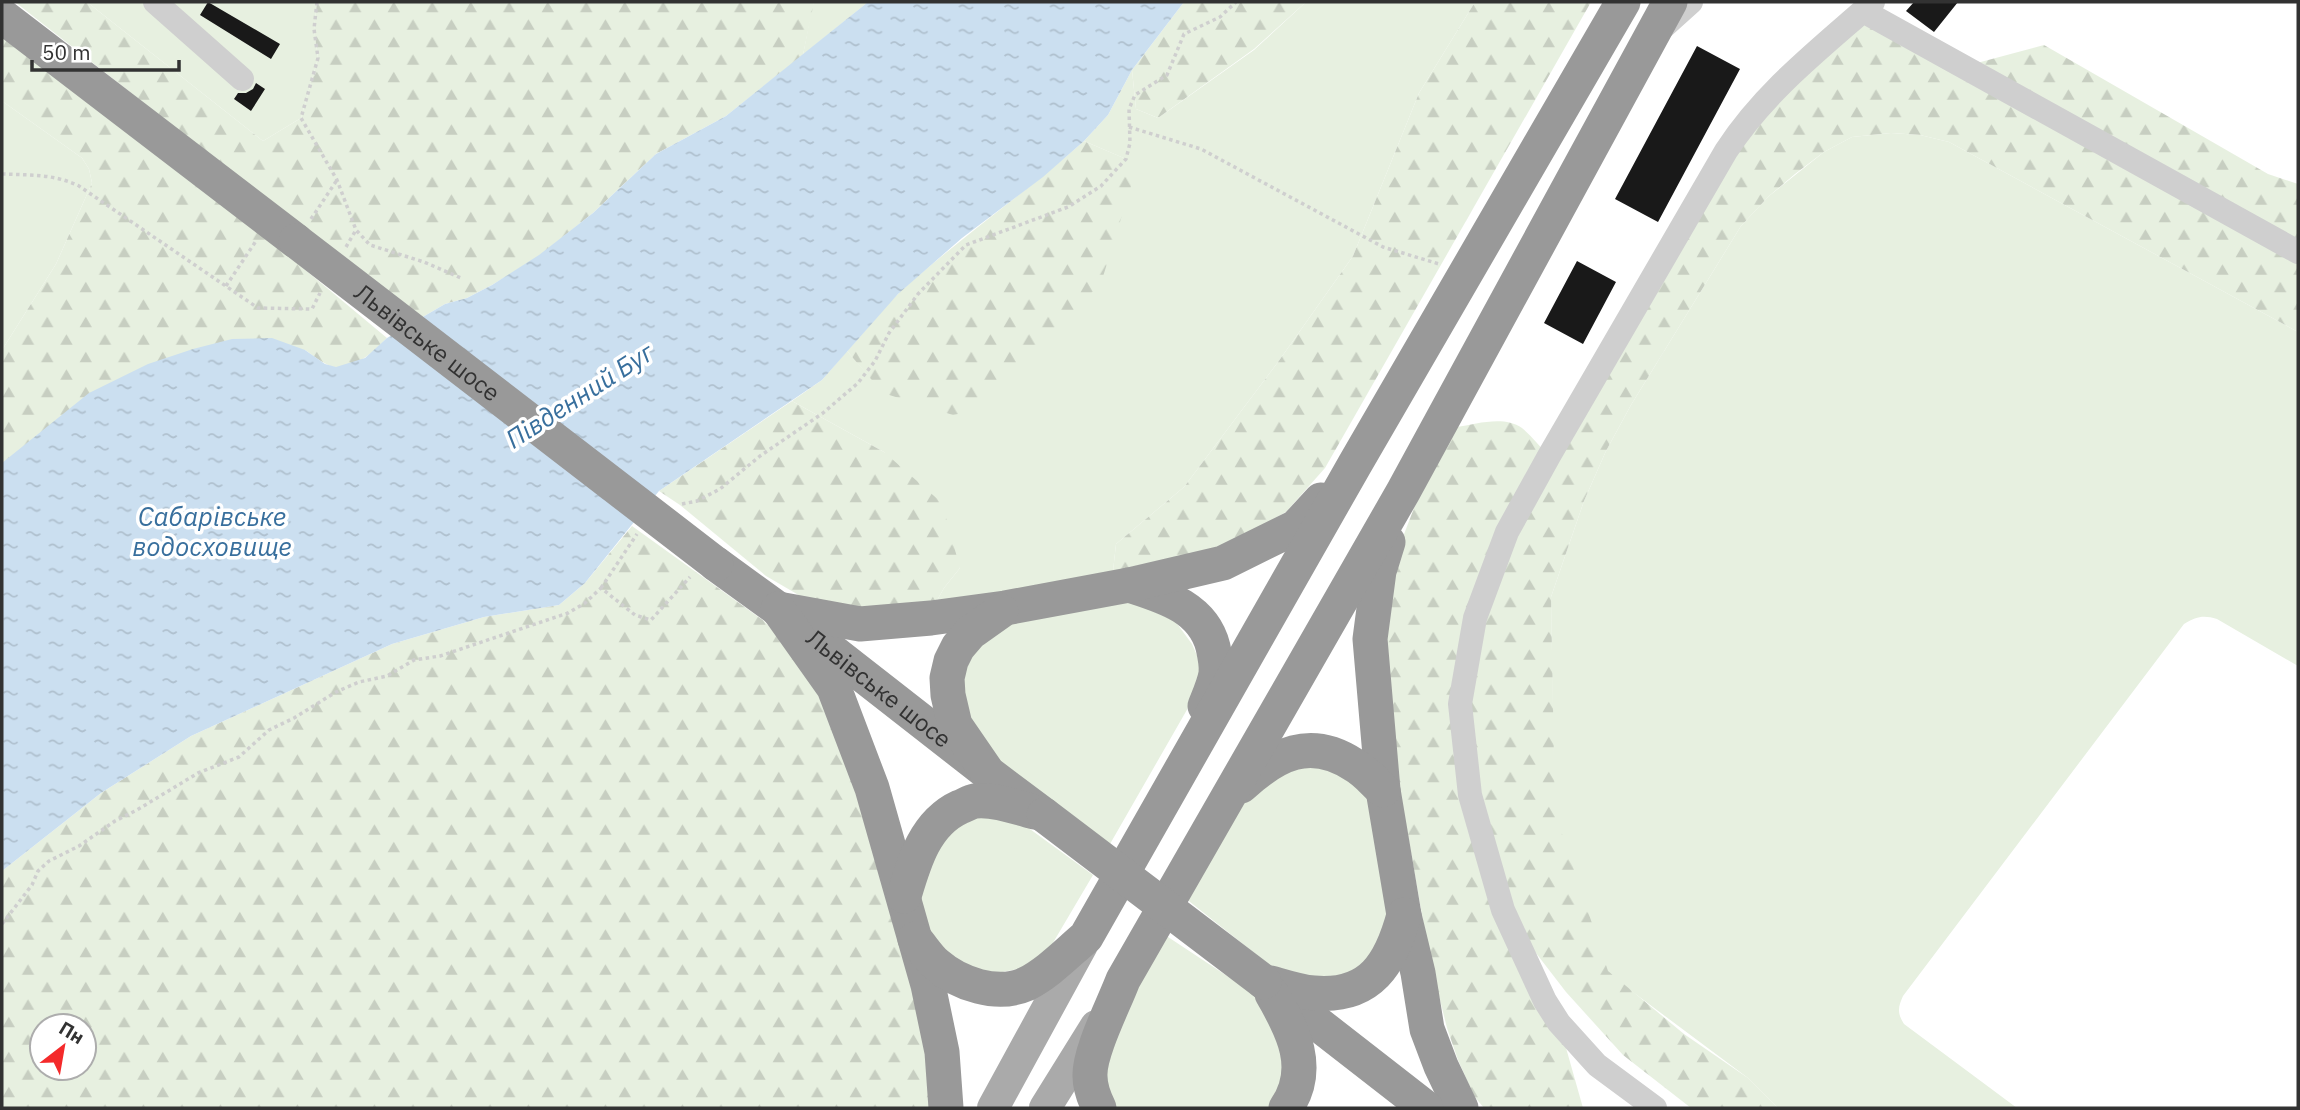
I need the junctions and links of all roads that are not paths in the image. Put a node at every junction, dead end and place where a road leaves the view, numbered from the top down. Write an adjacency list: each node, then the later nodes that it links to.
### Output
1 (155, 2): 8 (lane)
2 (1623, 2): 10 (highway)
3 (1670, 2): 7 (highway)
4 (1691, 2): 7 (lane)
5 (1868, 6): 9 (lane); 33 (lane)
6 (2, 16): 14 (highway, Львівське шосе, bridge)
7 (1648, 41): 11 (highway)
8 (242, 79)
9 (2298, 252)
10 (1355, 464): 12 (highway); 15 (highway)
11 (1403, 492): 17 (highway); 18 (highway)
12 (1129, 585): 13 (highway); 15 (highway)
13 (1005, 608): 14 (highway); 16 (highway)
14 (778, 609): 16 (highway, Львівське шосе); 20 (highway)
15 (1188, 759): 22 (highway)
16 (988, 773): 19 (highway, Львівське шосе)
17 (1383, 790): 18 (highway); 21 (highway)
18 (1228, 798): 24 (highway)
19 (1044, 815): 20 (highway); 25 (highway, bridge)
20 (904, 896): 23 (highway)
21 (1404, 915): 25 (highway); 32 (highway)
22 (1086, 937): 23 (highway); 27 (main road)
23 (915, 939): 26 (highway)
24 (1123, 980): 28 (main road); 29 (highway)
25 (1264, 982): 30 (highway); 31 (highway)
26 (946, 1108)
27 (993, 1108)
28 (1045, 1108)
29 (1099, 1108)
30 (1286, 1108)
31 (1426, 1108)
32 (1461, 1108)
33 (1655, 1108)

